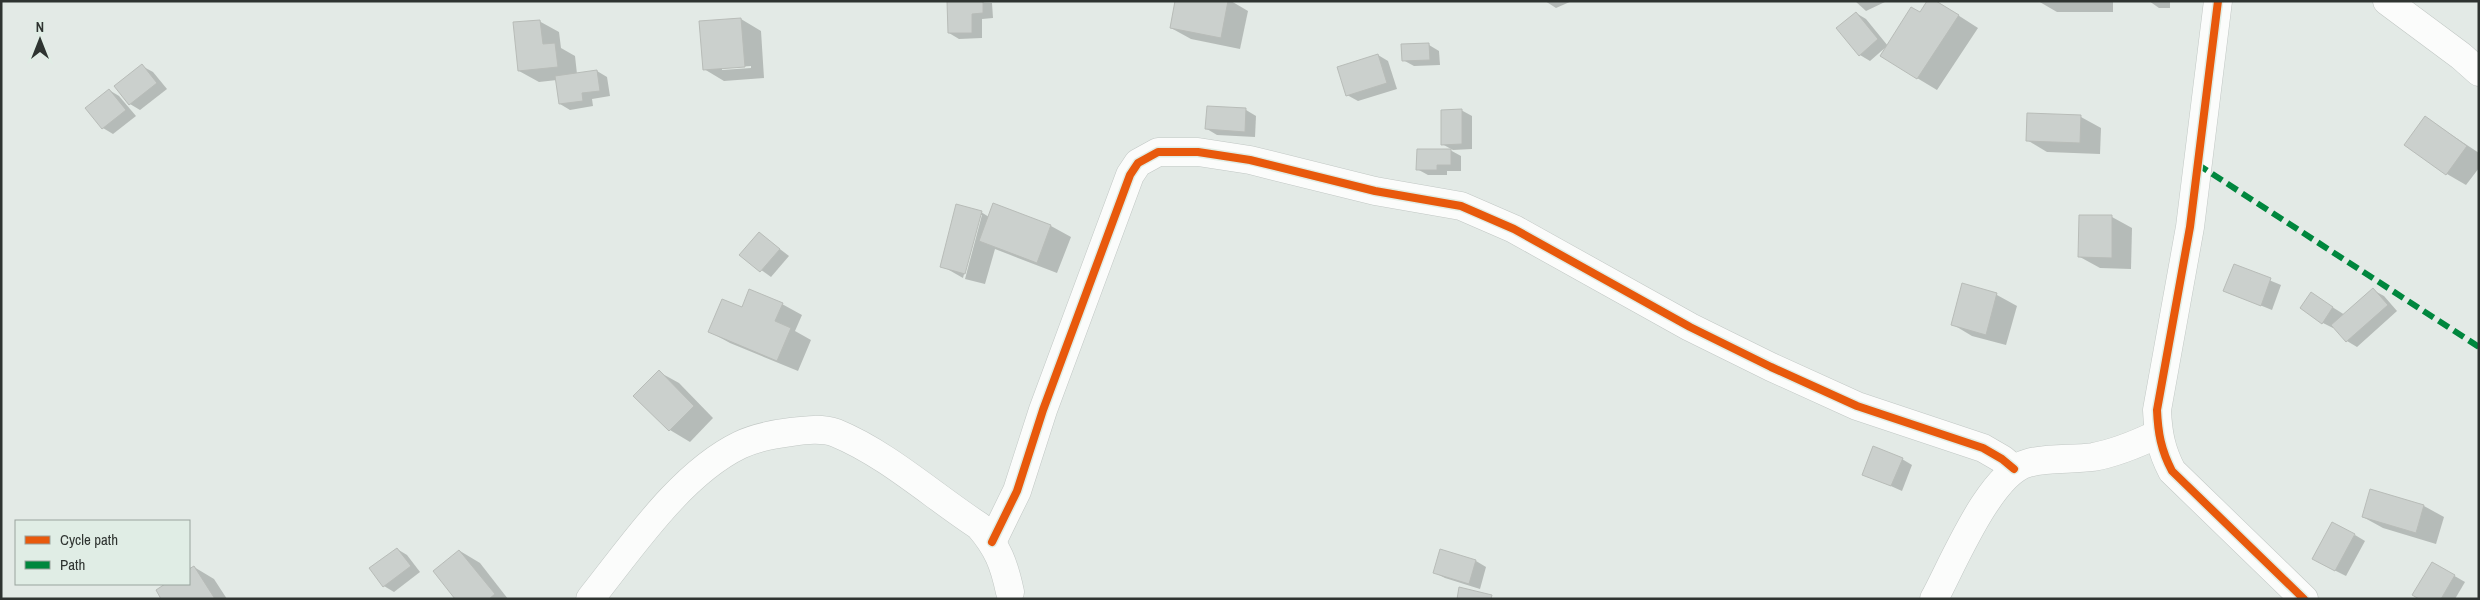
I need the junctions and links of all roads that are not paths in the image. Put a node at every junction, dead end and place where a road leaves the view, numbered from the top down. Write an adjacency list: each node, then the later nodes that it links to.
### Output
1 (2218, 1): 4 (street)
2 (2387, 1): 3 (street)
3 (2479, 72)
4 (2158, 434): 5 (street); 10 (street)
5 (2014, 469): 6 (street); 9 (street)
6 (992, 542): 7 (street); 8 (street)
7 (1010, 592)
8 (590, 599)
9 (1934, 599)
10 (2304, 599)

